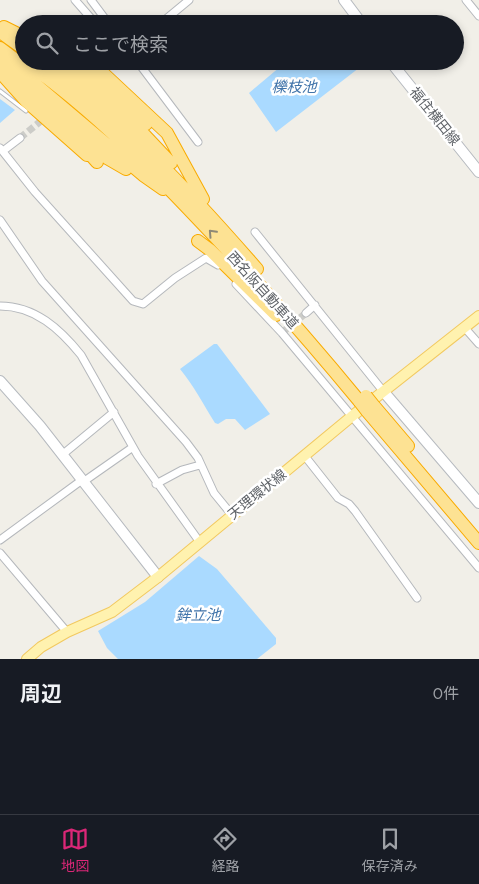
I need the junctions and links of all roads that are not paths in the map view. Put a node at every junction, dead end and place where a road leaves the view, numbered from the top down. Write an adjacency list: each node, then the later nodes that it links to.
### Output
1 (75, 0): 6 (street)
2 (91, 0): 7 (street)
3 (189, 0): 8 (street)
4 (344, 0): 9 (street)
5 (466, 0): 10 (street)
6 (88, 15)
7 (102, 15)
8 (171, 15)
9 (355, 15)
10 (479, 16)
11 (0, 27): 12 (highway); 13 (highway); 14 (highway)
12 (15, 33)
13 (15, 38)
14 (15, 41)
15 (0, 49): 16 (highway, 西名阪自動車道); 18 (highway); 19 (highway)
16 (15, 56)
17 (0, 59): 39 (highway)
18 (15, 60)
19 (15, 62)
20 (0, 64): 32 (highway); 39 (highway)
21 (24, 70): 40 (highway)
22 (28, 70): 41 (highway)
23 (36, 70): 41 (highway, 西名阪自動車道)
24 (52, 70): 42 (highway, 西名阪自動車道)
25 (59, 70): 42 (highway)
26 (68, 70): 42 (highway)
27 (77, 70): 42 (highway)
28 (84, 70): 42 (highway)
29 (94, 70): 42 (highway)
30 (144, 70): 36 (street)
31 (397, 70): 38 (street, 福住横田線)
32 (0, 72)
33 (0, 91): 34 (lane)
34 (26, 111)
35 (20, 138): 37 (street)
36 (198, 142)
37 (2, 150): 57 (street)
38 (479, 172)
39 (138, 176): 40 (highway)
40 (164, 189): 41 (highway)
41 (190, 210): 52 (highway, 西名阪自動車道, one-way to 41)
42 (213, 217): 55 (highway, 西名阪自動車道)
43 (0, 220): 61 (street)
44 (255, 232): 46 (street)
45 (198, 241): 52 (highway)
46 (315, 305): 48 (street); 54 (street)
47 (0, 306): 56 (street)
48 (306, 313)
49 (479, 316): 50 (main road, 天理環状線)
50 (464, 327): 51 (street); 54 (main road, 天理環状線)
51 (479, 344)
52 (340, 378): 55 (highway, 西名阪自動車道)
53 (0, 381): 59 (street)
54 (383, 391): 57 (main road, 天理環状線); 64 (street)
55 (367, 404): 66 (highway, 西名阪自動車道); 69 (highway, 西名阪自動車道)
56 (114, 412): 58 (street); 59 (street)
57 (351, 417): 60 (main road, 天理環状線); 71 (street)
58 (133, 447): 62 (street); 63 (street)
59 (62, 455): 62 (street)
60 (304, 455): 65 (main road, 天理環状線); 73 (street)
61 (200, 465): 63 (street); 65 (street)
62 (83, 481): 67 (street); 72 (street)
63 (156, 484): 68 (street)
64 (479, 503)
65 (232, 515): 68 (main road, 天理環状線)
66 (479, 530)
67 (0, 540)
68 (199, 541): 72 (main road, 天理環状線)
69 (479, 543)
70 (0, 553): 74 (street)
71 (479, 568)
72 (158, 577): 74 (main road, 天理環状線)
73 (417, 598)
74 (67, 632): 75 (main road, 天理環状線)
75 (27, 659)

